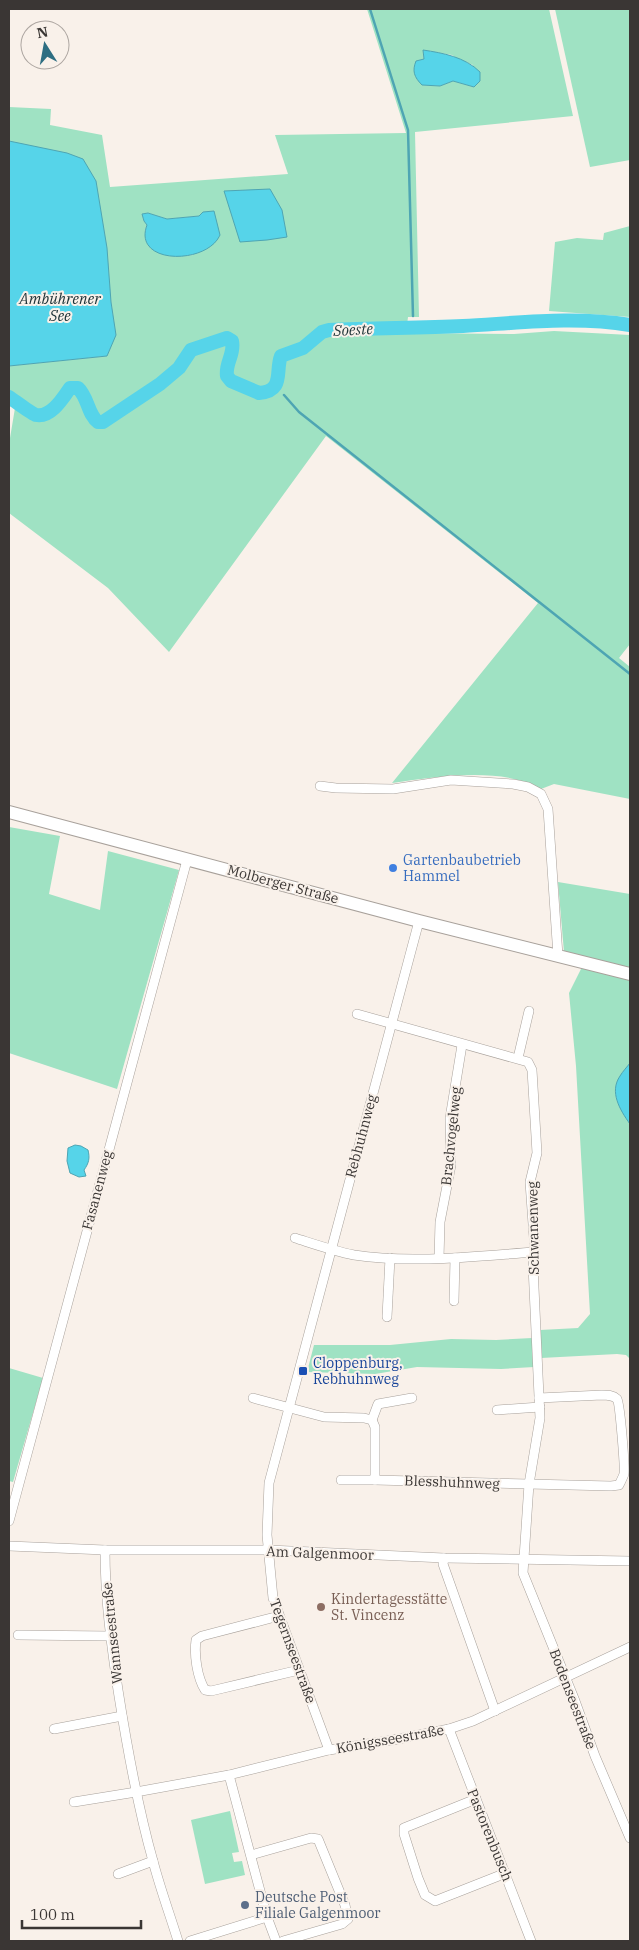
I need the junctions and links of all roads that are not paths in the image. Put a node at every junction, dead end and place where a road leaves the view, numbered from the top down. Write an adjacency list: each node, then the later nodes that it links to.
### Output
1 (320, 786): 5 (street)
2 (9, 812): 3 (main road, Molberger Straße)
3 (187, 860): 4 (main road, Molberger Straße); 29 (street, Fasanenweg)
4 (419, 921): 5 (main road, Molberger Straße); 9 (street, Rebhuhnweg)
5 (558, 956): 6 (main road, Molberger Straße)
6 (630, 974)
7 (529, 1010): 11 (street)
8 (357, 1014): 9 (street)
9 (391, 1024): 10 (street); 13 (street, Rebhuhnweg)
10 (462, 1045): 11 (street); 16 (street, Brachvogelweg)
11 (518, 1058): 14 (street, Schwanenweg)
12 (295, 1238): 13 (street)
13 (331, 1249): 15 (street); 23 (street, Rebhuhnweg)
14 (535, 1252): 17 (street); 22 (street, Schwanenweg)
15 (390, 1258): 16 (street); 19 (street)
16 (438, 1258): 17 (street)
17 (455, 1258): 18 (street)
18 (454, 1301)
19 (387, 1317)
20 (253, 1398): 23 (street)
21 (412, 1398): 25 (street)
22 (540, 1402): 24 (street); 28 (street, Schwanenweg); 28 (street, Blesshuhnweg)
23 (289, 1408): 25 (street); 32 (street, Rebhuhnweg)
24 (497, 1410)
25 (372, 1420): 27 (street)
26 (341, 1480): 27 (street, Blesshuhnweg)
27 (375, 1480): 28 (street, Blesshuhnweg)
28 (529, 1484): 34 (street, Schwanenweg)
29 (9, 1521)
30 (9, 1546): 31 (street, Am Galgenmoor)
31 (106, 1550): 32 (street, Am Galgenmoor); 38 (street, Wannseestraße)
32 (269, 1550): 33 (street, Am Galgenmoor); 36 (street, Tegernseestraße)
33 (444, 1558): 34 (street, Am Galgenmoor); 42 (street)
34 (523, 1559): 35 (street, Am Galgenmoor); 41 (street, Bodenseestraße)
35 (630, 1561)
36 (279, 1616): 40 (street, Tegernseestraße); 40 (street)
37 (18, 1635): 38 (street)
38 (110, 1636): 43 (street, Wannseestraße)
39 (630, 1647): 41 (street, Königsseestraße)
40 (299, 1670): 46 (street, Tegernseestraße)
41 (566, 1678): 42 (street, Königsseestraße); 51 (street, Bodenseestraße)
42 (495, 1711): 45 (street, Königsseestraße)
43 (122, 1716): 44 (street); 48 (street, Wannseestraße)
44 (54, 1729)
45 (449, 1729): 46 (street, Königsseestraße); 49 (street, Pastorenbusch)
46 (329, 1750): 47 (street, Königsseestraße)
47 (229, 1775): 48 (street, Königsseestraße); 52 (street)
48 (136, 1792): 50 (street, Königsseestraße); 53 (street, Wannseestraße)
49 (476, 1799): 54 (street, Pastorenbusch); 54 (street)
50 (74, 1802)
51 (630, 1838)
52 (250, 1854): 56 (street); 60 (street)
53 (153, 1861): 55 (street); 57 (street, Wannseestraße)
54 (506, 1873): 61 (street, Pastorenbusch)
55 (118, 1874)
56 (267, 1917): 58 (street); 59 (street)
57 (178, 1941)
58 (190, 1941)
59 (276, 1941)
60 (283, 1941)
61 (531, 1941)

